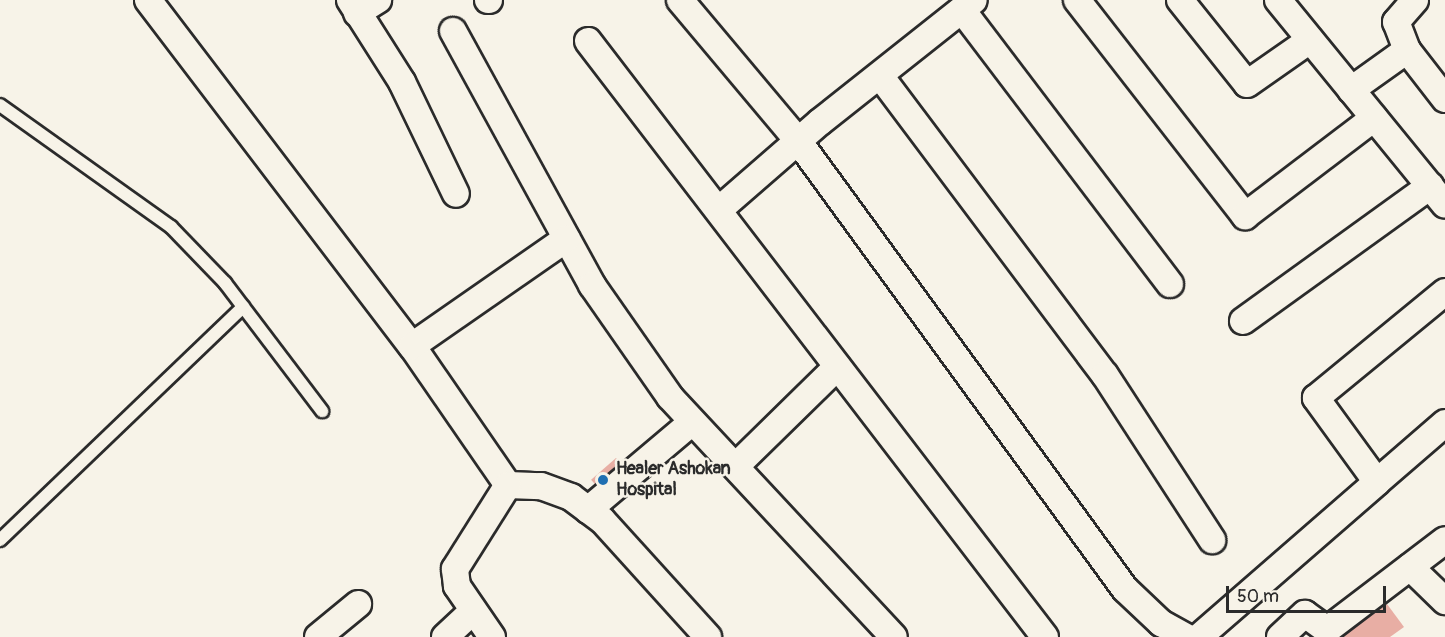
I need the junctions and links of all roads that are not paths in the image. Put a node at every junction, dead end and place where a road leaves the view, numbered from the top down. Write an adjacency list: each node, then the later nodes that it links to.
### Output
1 (148, 0): 27 (street)
2 (680, 0): 18 (street)
3 (1077, 0): 17 (street)
4 (1180, 0): 10 (street)
5 (1278, 0): 10 (street)
6 (1415, 0): 12 (street)
7 (362, 4): 19 (street)
8 (968, 5): 13 (street); 23 (street)
9 (453, 31): 22 (street)
10 (1310, 40): 14 (street)
11 (588, 41): 21 (street)
12 (1407, 51): 14 (street); 15 (street)
13 (881, 77): 18 (street); 37 (street)
14 (1351, 90): 17 (street)
15 (1445, 99)
16 (0, 105): 25 (lane)
17 (1374, 118): 20 (street)
18 (799, 142): 21 (street); 43 (street)
19 (456, 194)
20 (1437, 196): 26 (street)
21 (721, 208): 28 (street)
22 (566, 239): 27 (street); 30 (street)
23 (1170, 284)
24 (1445, 292): 33 (street)
25 (243, 307): 29 (lane); 36 (lane)
26 (1243, 321)
27 (412, 346): 34 (street)
28 (837, 366): 32 (street); 49 (street)
29 (322, 411)
30 (691, 423): 32 (street); 35 (street)
31 (1445, 423): 33 (street)
32 (738, 464): 48 (street)
33 (1377, 482): 51 (street)
34 (508, 485): 35 (street); 42 (street)
35 (588, 510): 44 (street)
36 (0, 540)
37 (1212, 540)
38 (1445, 540): 39 (street)
39 (1410, 567): 40 (street); 52 (street)
40 (1445, 601)
41 (358, 604): 45 (street)
42 (472, 612): 46 (street); 47 (street)
43 (1155, 630): 50 (street)
44 (696, 633)
45 (318, 637)
46 (445, 637)
47 (492, 637)
48 (894, 637)
49 (1045, 637)
50 (1186, 637)
51 (1199, 637)
52 (1280, 637)

